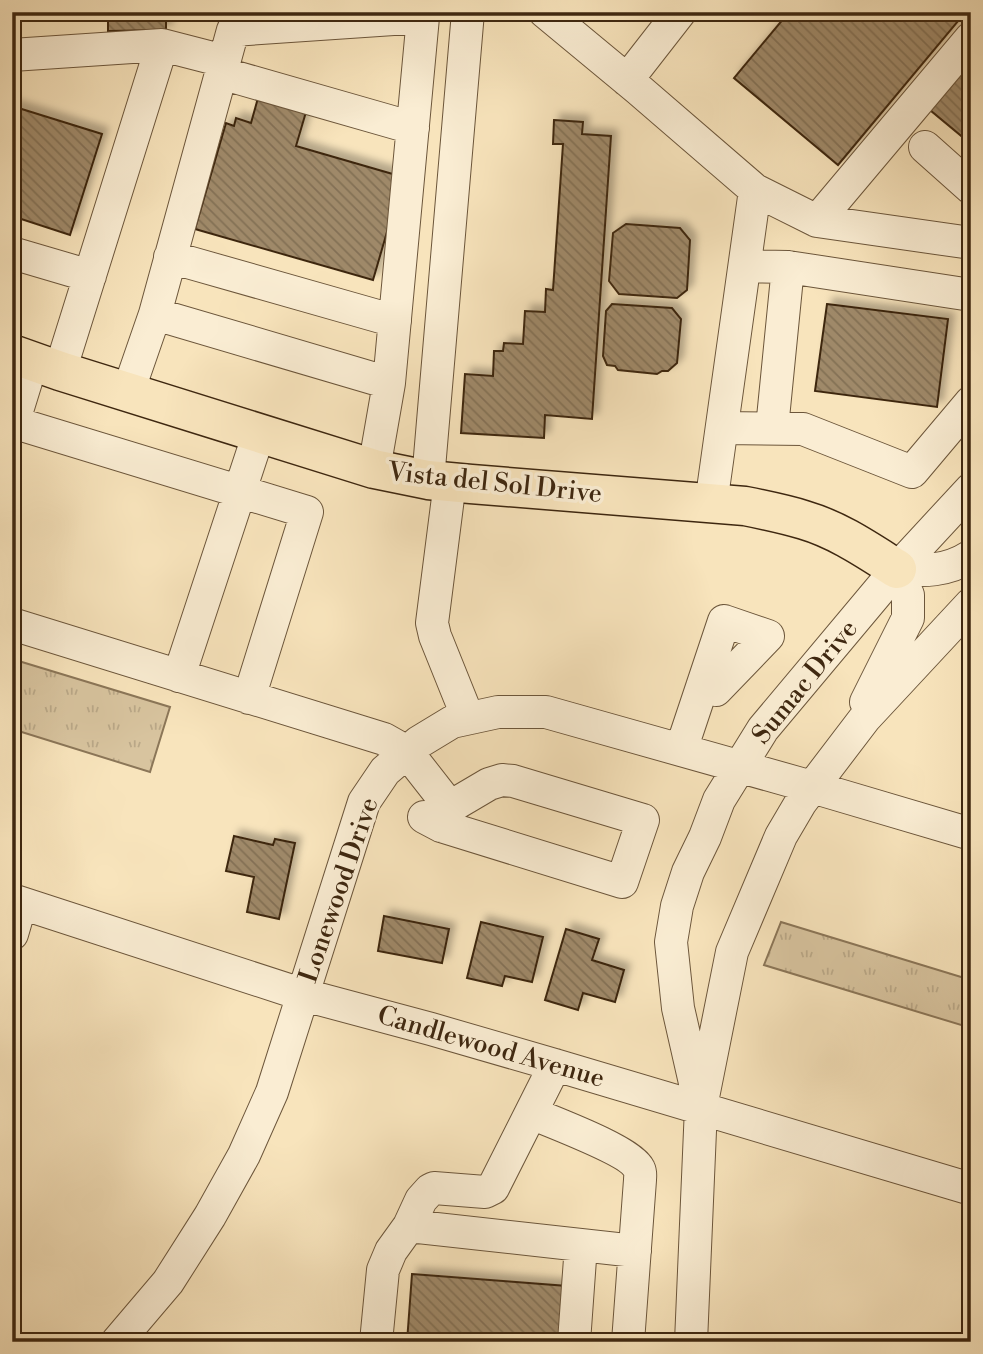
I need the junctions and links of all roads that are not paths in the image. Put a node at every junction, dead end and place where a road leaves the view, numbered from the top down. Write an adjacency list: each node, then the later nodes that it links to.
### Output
1 (468, 12): 32 (street)
2 (545, 12): 8 (street)
3 (680, 12): 8 (street)
4 (971, 38): 13 (street)
5 (162, 45): 6 (street); 7 (street); 19 (street)
6 (12, 55)
7 (222, 67): 9 (street); 9 (street); 16 (street)
8 (627, 80): 12 (street)
9 (413, 128): 22 (street)
10 (925, 147): 11 (street)
11 (971, 188)
12 (755, 190): 13 (street); 17 (street)
13 (817, 221): 14 (street)
14 (971, 243)
15 (12, 253): 19 (street)
16 (170, 257): 21 (street); 22 (street)
17 (745, 266): 18 (street); 28 (street)
18 (788, 267): 20 (street); 29 (street)
19 (90, 276): 23 (street)
20 (971, 295)
21 (155, 314): 24 (street); 25 (street)
22 (395, 321): 24 (street)
23 (35, 362): 25 (main road, Vista del Sol Drive); 27 (street)
24 (390, 383): 31 (street)
25 (128, 392): 30 (main road, Vista del Sol Drive)
26 (971, 402): 29 (street)
27 (13, 424): 34 (street)
28 (722, 428): 29 (street); 35 (street)
29 (772, 428)
30 (259, 433): 31 (main road, Vista del Sol Drive); 34 (street)
31 (374, 469): 32 (main road, Vista del Sol Drive)
32 (439, 481): 35 (main road, Vista del Sol Drive); 43 (street)
33 (971, 489): 37 (street, Sumac Drive)
34 (240, 491): 40 (street); 42 (street)
35 (711, 504): 37 (main road, Vista del Sol Drive)
36 (971, 556): 37 (street)
37 (897, 569): 44 (street); 47 (street, Sumac Drive)
38 (971, 604): 44 (street, Sumac Drive)
39 (12, 624): 40 (street)
40 (179, 676): 42 (street)
41 (702, 687): 45 (street)
42 (249, 698): 46 (street)
43 (468, 718): 45 (street, Lonewood Drive); 46 (street, Lonewood Drive)
44 (842, 748): 48 (street, Sumac Drive)
45 (681, 750): 47 (street, Lonewood Drive)
46 (407, 752): 49 (street); 53 (street, Lonewood Drive)
47 (741, 767): 48 (street, Lonewood Drive); 55 (street, Sumac Drive)
48 (813, 787): 50 (street, Lonewood Drive); 55 (street, Sumac Drive)
49 (438, 817): 49 (street)
50 (971, 834)
51 (16, 901): 52 (street); 53 (street, Candlewood Avenue)
52 (12, 934)
53 (303, 995): 54 (street, Candlewood Avenue); 61 (street, Lonewood Drive)
54 (555, 1065): 55 (street, Candlewood Avenue); 56 (street)
55 (701, 1107): 57 (street, Candlewood Avenue); 65 (street, Sumac Drive)
56 (531, 1113): 58 (street); 60 (street)
57 (971, 1189)
58 (409, 1226): 59 (street); 62 (street)
59 (581, 1245): 60 (street); 63 (street)
60 (635, 1251): 64 (street)
61 (117, 1342)
62 (376, 1342)
63 (574, 1342)
64 (628, 1342)
65 (691, 1342)

